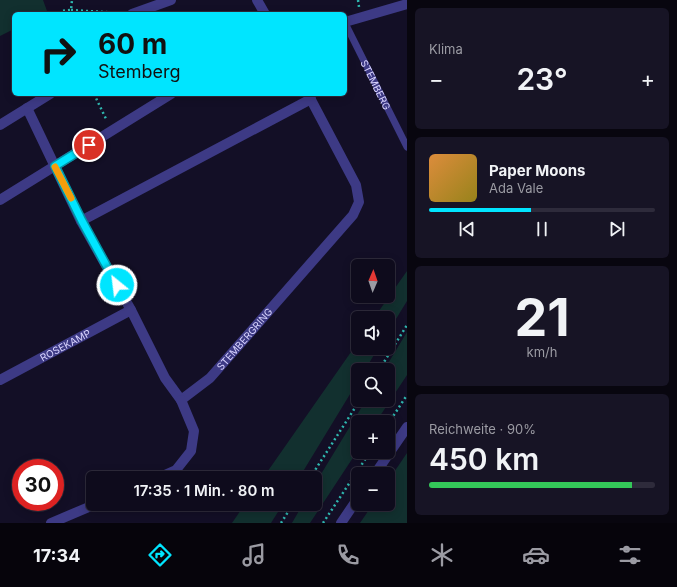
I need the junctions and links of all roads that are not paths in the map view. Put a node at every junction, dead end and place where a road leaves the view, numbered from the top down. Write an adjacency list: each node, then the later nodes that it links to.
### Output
1 (172, 0): 4 (street)
2 (257, 0): 5 (street)
3 (407, 4): 6 (street, STEMBERG)
4 (138, 12)
5 (264, 12)
6 (347, 22)
7 (347, 27): 13 (lane, STEMBERG)
8 (47, 96): 11 (street)
9 (168, 96): 14 (street)
10 (310, 96): 16 (street, STEMBERGRING); 19 (street, STEMBERGRING)
11 (27, 108): 12 (street); 14 (street)
12 (0, 125)
13 (407, 147)
14 (55, 166): 15 (street); 16 (street)
15 (0, 200)
16 (82, 221): 17 (street)
17 (131, 310): 18 (street, ROSEKAMP); 19 (street)
18 (0, 380)
19 (181, 400): 22 (street)
20 (407, 427): 21 (street)
21 (380, 467)
22 (174, 471)
23 (86, 508): 25 (street)
24 (351, 508): 26 (street)
25 (51, 523)
26 (341, 523)

